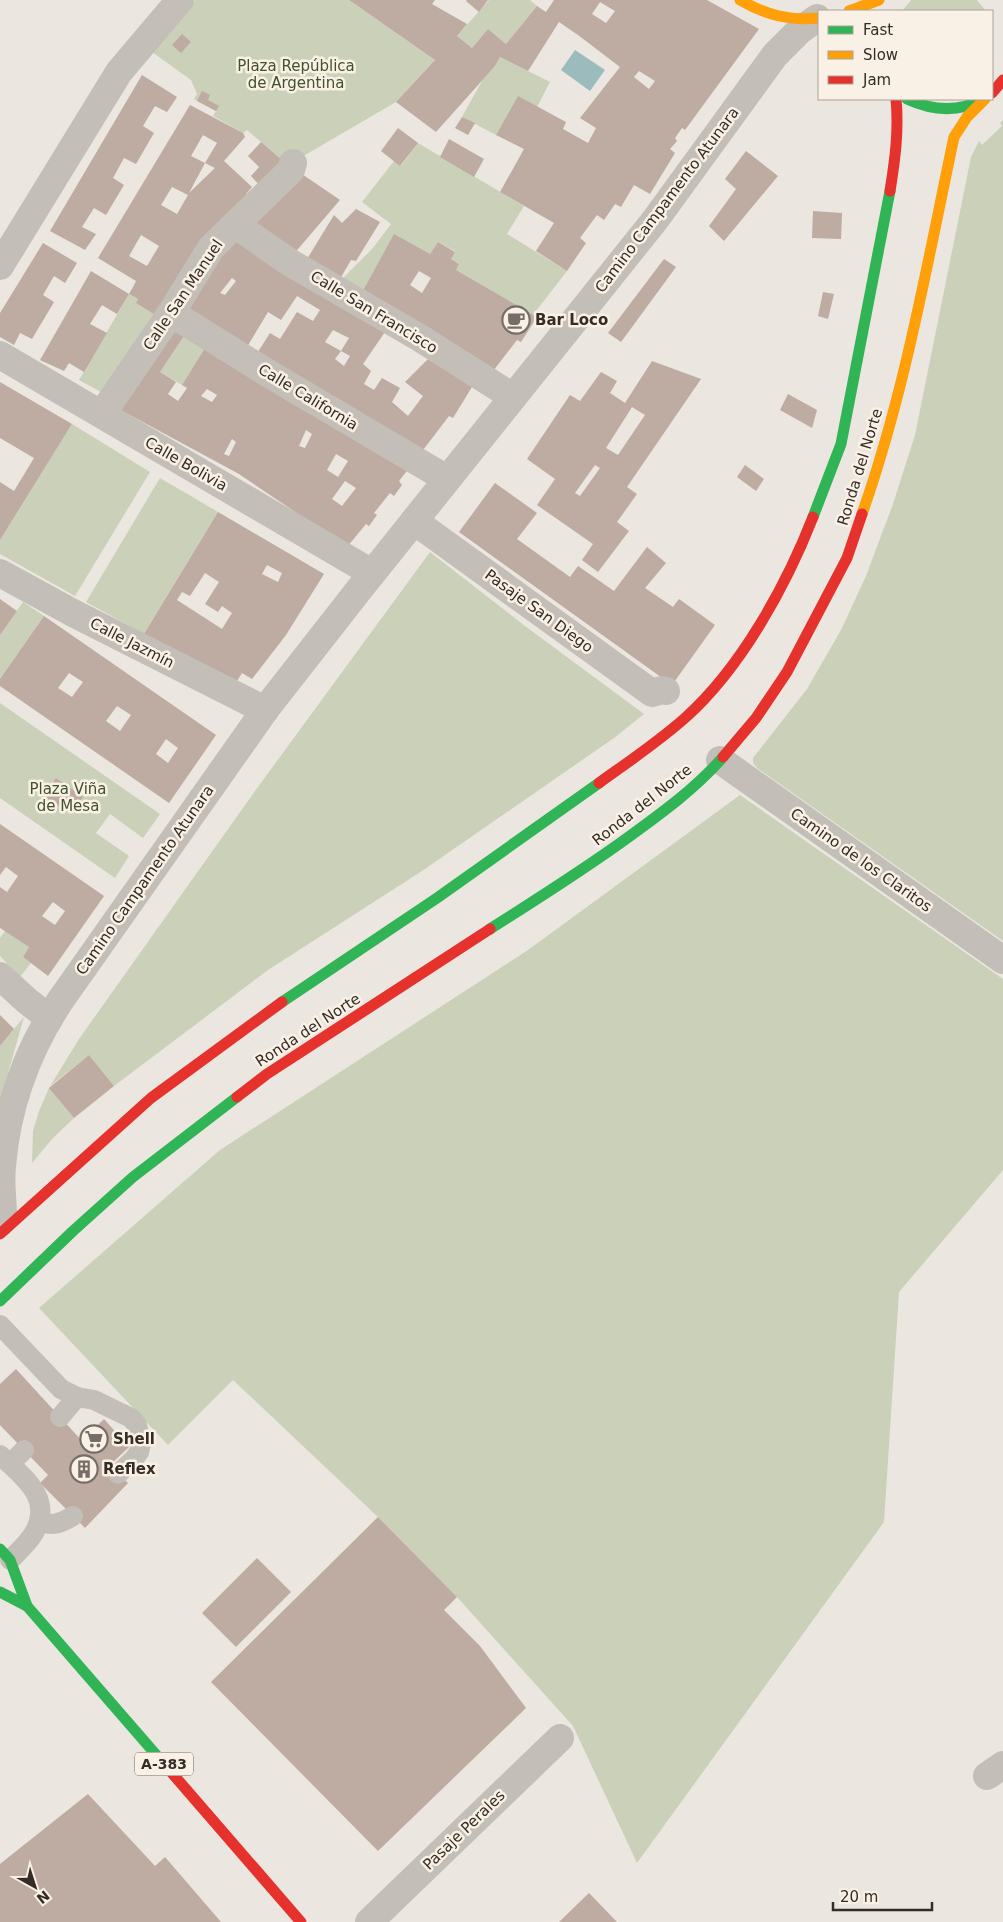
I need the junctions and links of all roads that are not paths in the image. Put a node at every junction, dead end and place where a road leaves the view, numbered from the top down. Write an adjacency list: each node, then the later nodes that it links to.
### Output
1 (180, 0): 14 (street)
2 (740, 0): 5 (main road)
3 (879, 0): 4 (main road)
4 (853, 10)
5 (818, 26): 17 (street, Camino Campamento Atunara)
6 (1003, 80): 7 (main road, Ronda del Norte)
7 (993, 91)
8 (896, 100): 24 (main road, Ronda del Norte)
9 (909, 100): 10 (main road, Ronda del Norte)
10 (979, 100)
11 (984, 100): 25 (main road, Ronda del Norte)
12 (293, 163): 13 (street, Calle San Manuel)
13 (236, 225): 15 (street, Calle San Manuel); 17 (street, Calle San Francisco)
14 (0, 266)
15 (171, 313): 18 (street, Calle San Manuel); 19 (street, Calle California)
16 (0, 355): 18 (street, Calle Bolivia)
17 (513, 397): 19 (street, Camino Campamento Atunara)
18 (102, 414): 22 (street, Calle Bolivia)
19 (447, 479): 20 (street, Camino Campamento Atunara)
20 (414, 521): 22 (street, Camino Campamento Atunara); 24 (street, Pasaje San Diego)
21 (0, 573): 23 (street, Calle Jazmín)
22 (372, 573): 23 (street, Camino Campamento Atunara)
23 (266, 710): 28 (street, Camino Campamento Atunara)
24 (678, 723): 31 (main road, Ronda del Norte)
25 (720, 760): 26 (street, Camino de los Claritos); 32 (main road, Ronda del Norte)
26 (1003, 960)
27 (0, 976): 28 (street)
28 (49, 1018): 29 (street, Camino Campamento Atunara)
29 (1, 1188): 30 (street, Camino Campamento Atunara)
30 (0, 1223)
31 (0, 1234)
32 (0, 1301)
33 (0, 1325): 34 (lane)
34 (76, 1397): 35 (lane); 38 (lane)
35 (60, 1417)
36 (24, 1450): 37 (lane)
37 (5, 1460): 40 (lane)
38 (118, 1474)
39 (73, 1516): 40 (lane)
40 (39, 1521): 41 (lane)
41 (5, 1554): 43 (main road, A-383)
42 (0, 1592): 43 (main road, A-383)
43 (27, 1606): 45 (main road, A-383)
44 (560, 1738): 46 (street, Pasaje Perales)
45 (301, 1922)
46 (369, 1922)

